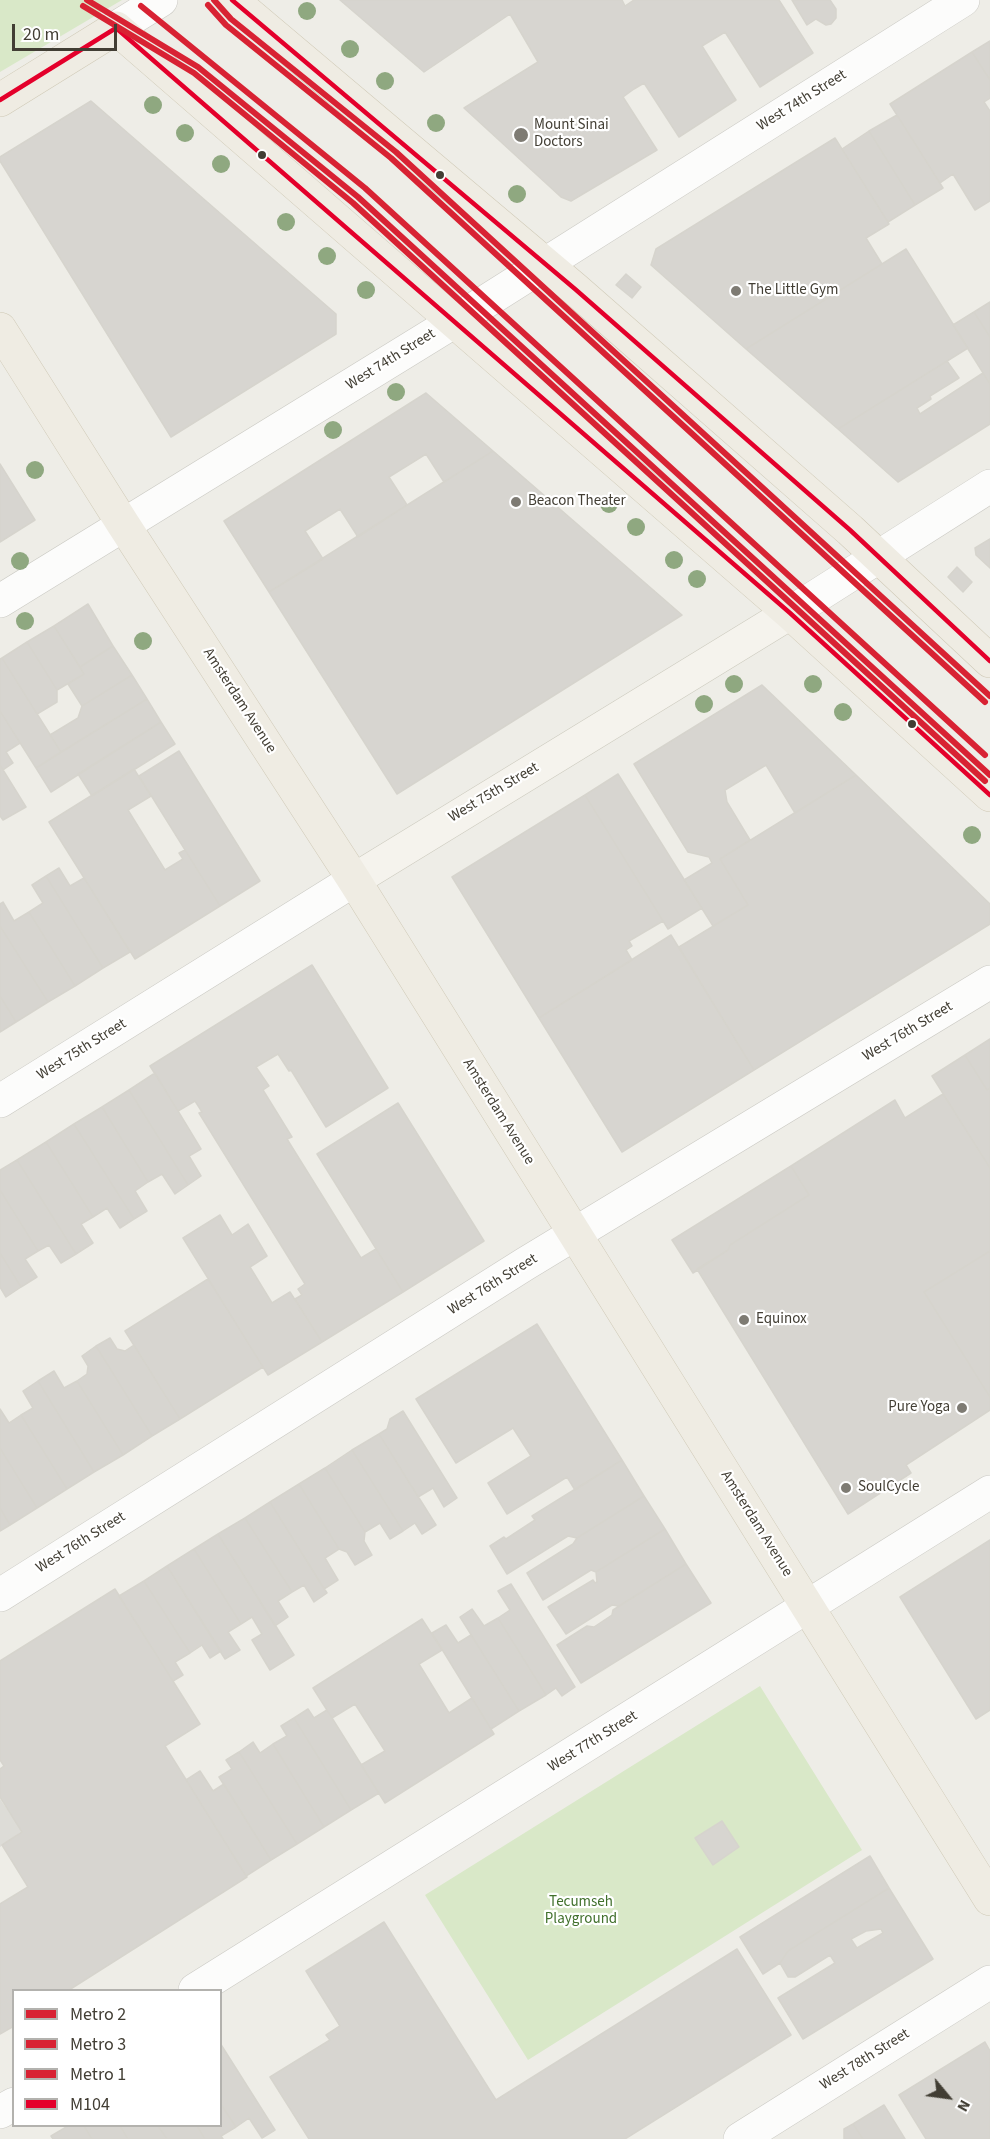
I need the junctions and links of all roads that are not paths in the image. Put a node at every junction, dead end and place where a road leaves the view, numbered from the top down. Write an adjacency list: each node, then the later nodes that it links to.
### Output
1 (161, 0): 4 (street)
2 (232, 0): 6 (main road)
3 (963, 0): 6 (street, West 74th Street)
4 (116, 28): 5 (main road); 7 (main road)
5 (0, 100)
6 (544, 263): 7 (street, West 74th Street); 11 (main road)
7 (454, 321): 10 (street, West 74th Street); 13 (main road)
8 (0, 329): 10 (main road, Amsterdam Avenue)
9 (990, 486): 11 (street, West 75th Street)
10 (123, 524): 12 (street, West 74th Street); 16 (main road, Amsterdam Avenue)
11 (878, 556): 13 (street, West 75th Street); 14 (main road)
12 (0, 602)
13 (790, 614): 15 (main road); 16 (main road, West 75th Street)
14 (990, 661)
15 (990, 795)
16 (354, 880): 18 (street, West 75th Street); 19 (main road, Amsterdam Avenue)
17 (990, 982): 19 (street, West 76th Street)
18 (0, 1101)
19 (575, 1233): 21 (street, West 76th Street); 22 (main road, Amsterdam Avenue)
20 (990, 1492): 22 (street, West 77th Street)
21 (0, 1595)
22 (807, 1607): 23 (main road, Amsterdam Avenue); 25 (street, West 77th Street)
23 (990, 1899)
24 (990, 1982): 26 (street, West 78th Street)
25 (197, 1989)
26 (740, 2139)

